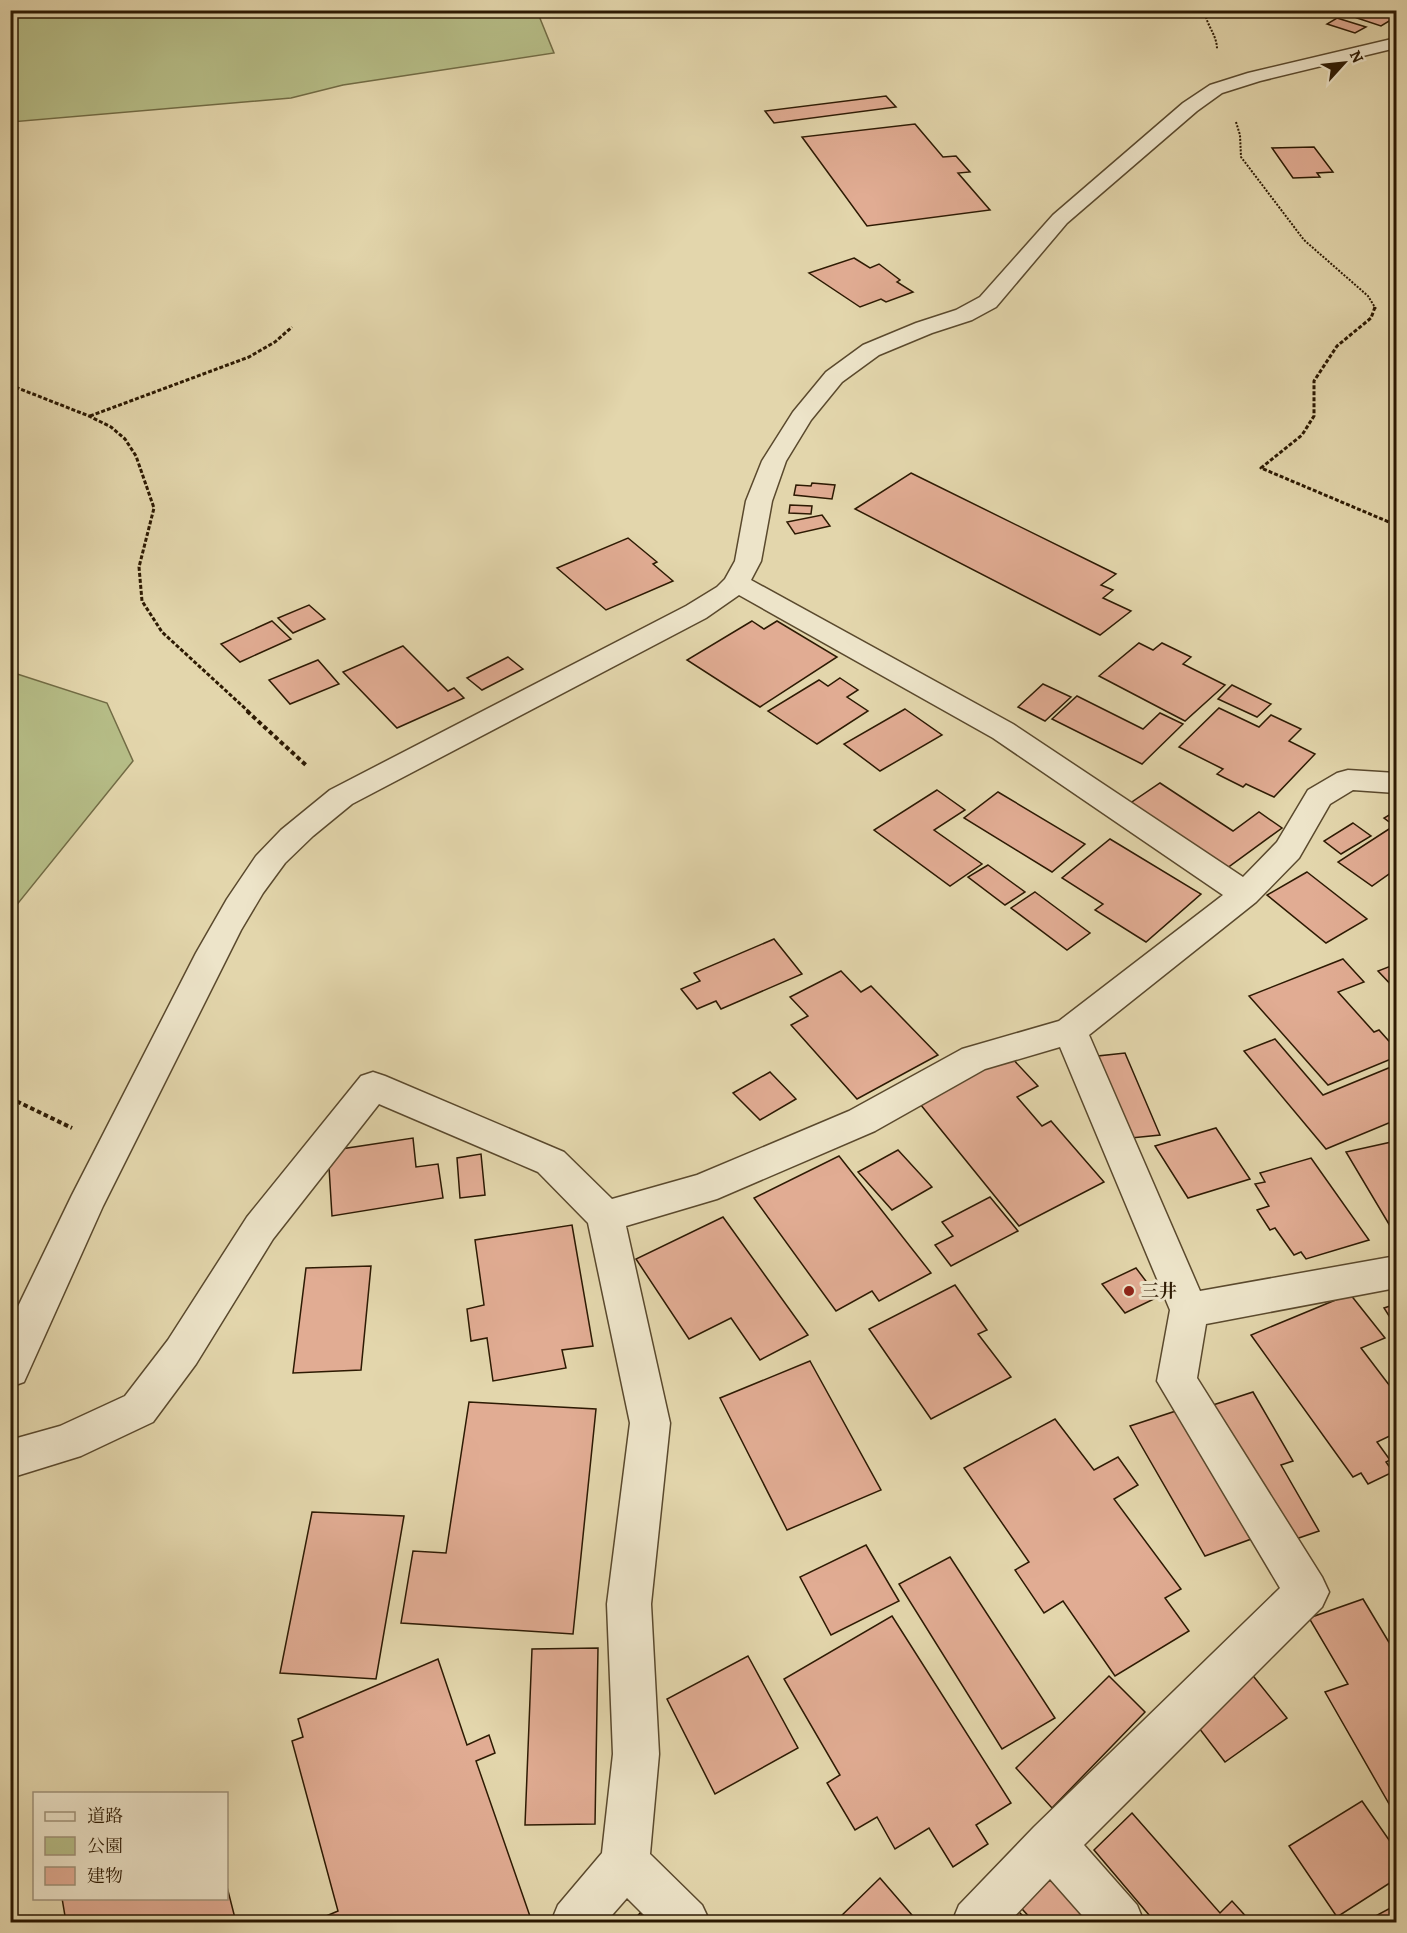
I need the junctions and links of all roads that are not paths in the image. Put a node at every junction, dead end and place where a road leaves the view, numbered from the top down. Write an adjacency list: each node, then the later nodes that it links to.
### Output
1 (1396, 43): 2 (street)
2 (736, 583): 4 (street); 9 (street)
3 (1396, 783): 4 (street)
4 (1245, 894): 5 (street)
5 (1070, 1031): 6 (street); 8 (street)
6 (605, 1216): 10 (street); 12 (street)
7 (1396, 1272): 8 (street)
8 (1189, 1310): 11 (street)
9 (10, 1369)
10 (10, 1459)
11 (1051, 1844): 15 (street); 16 (street)
12 (625, 1863): 13 (street); 14 (street)
13 (575, 1923)
14 (685, 1923)
15 (976, 1923)
16 (1120, 1923)

